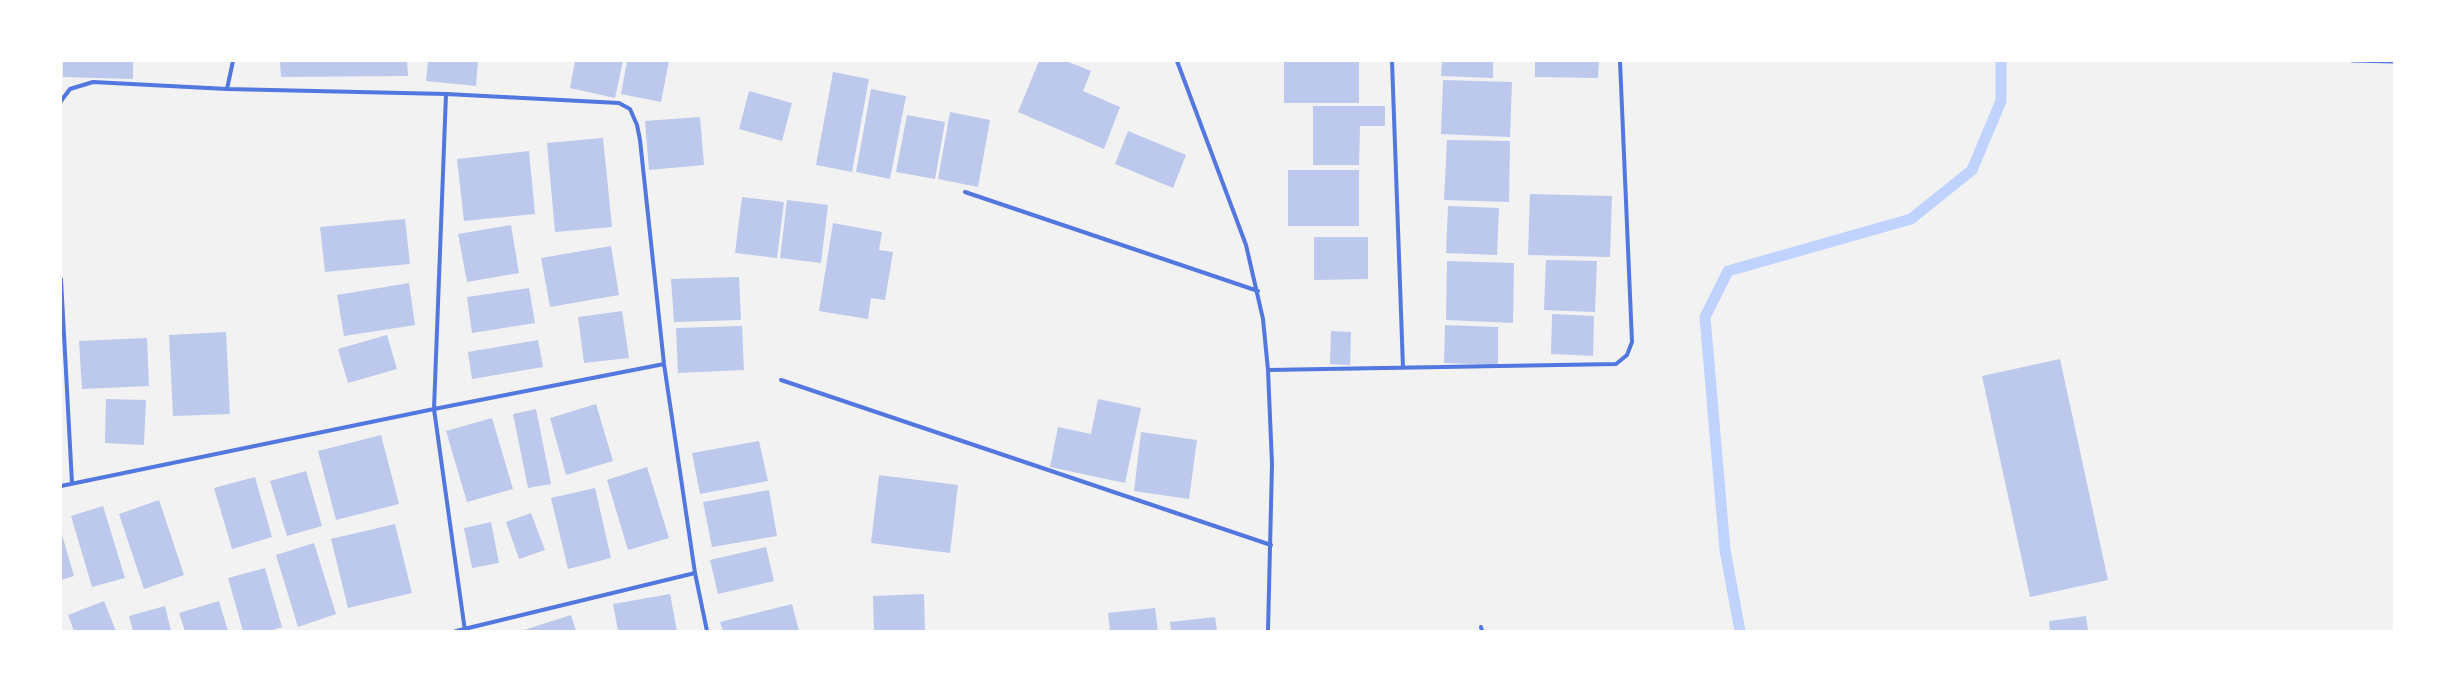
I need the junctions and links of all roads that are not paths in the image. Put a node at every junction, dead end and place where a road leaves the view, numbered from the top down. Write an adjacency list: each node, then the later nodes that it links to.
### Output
1 (233, 61): 7 (street)
2 (1176, 61): 12 (street)
3 (1392, 61): 14 (street)
4 (1620, 61): 14 (street)
5 (2352, 61): 6 (lane)
6 (2394, 62)
7 (227, 89): 8 (street); 9 (street)
8 (446, 94): 13 (street); 17 (street)
9 (61, 101)
10 (965, 192): 12 (street)
11 (61, 279): 18 (street)
12 (1258, 291): 15 (street)
13 (664, 364): 17 (street); 21 (street)
14 (1403, 368): 15 (street)
15 (1268, 370): 20 (street)
16 (781, 380): 20 (street)
17 (434, 408): 18 (street); 22 (street)
18 (72, 483): 19 (street)
19 (61, 486)
20 (1271, 545): 25 (street)
21 (695, 573): 22 (street); 24 (street)
22 (465, 630): 23 (street)
23 (456, 631)
24 (707, 631)
25 (1268, 631)

